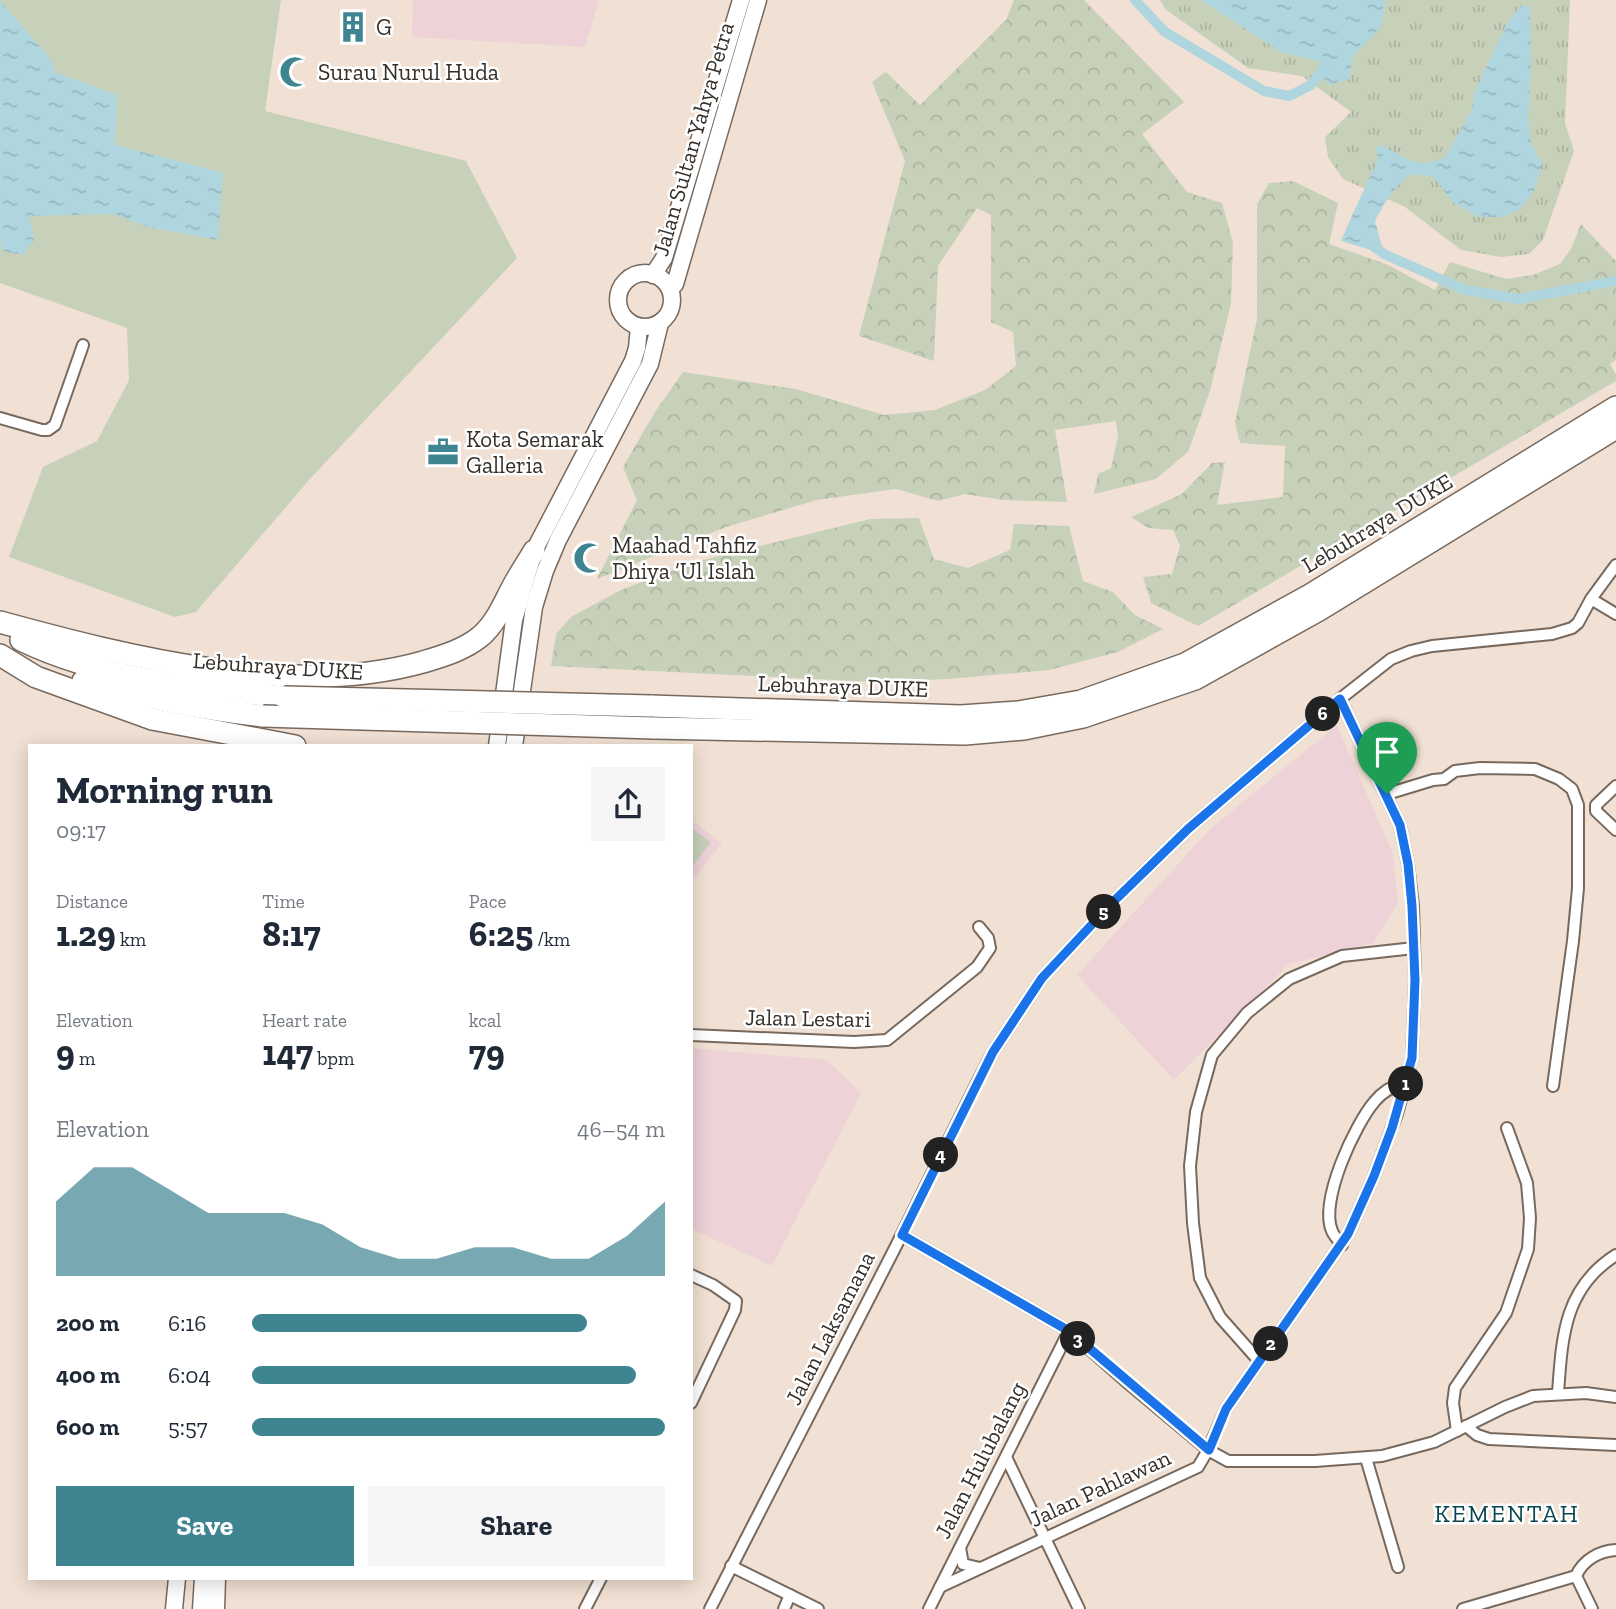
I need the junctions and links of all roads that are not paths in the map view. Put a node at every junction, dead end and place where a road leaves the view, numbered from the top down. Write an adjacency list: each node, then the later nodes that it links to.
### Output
1 (741, 0): 3 (main road, Jalan Sultan Yahya Petra)
2 (758, 0): 4 (main road, Jalan Sultan Yahya Petra)
3 (653, 275): 4 (main road, Jalan Sultan Yahya Petra); 6 (main road, Jalan Sultan Yahya Petra)
4 (670, 289): 5 (main road, Jalan Sultan Yahya Petra)
5 (660, 323): 6 (main road); 21 (main road, Jalan Sultan Yahya Petra)
6 (639, 327): 11 (main road)
7 (83, 345): 9 (street)
8 (1616, 407): 16 (highway, Lebuhraya DUKE, bridge)
9 (1, 419)
10 (1616, 428): 17 (highway, Lebuhraya DUKE, bridge)
11 (534, 551): 15 (highway); 20 (main road)
12 (1616, 565): 13 (street, Jalan Laksamana)
13 (1591, 598): 14 (street); 18 (street, Jalan Laksamana)
14 (1616, 614)
15 (0, 622)
16 (0, 630)
17 (0, 653): 19 (highway)
18 (1340, 699): 23 (street); 31 (street, Jalan Laksamana)
19 (284, 744)
20 (497, 744)
21 (514, 744)
22 (1616, 786): 24 (street)
23 (1387, 794): 26 (street); 29 (street)
24 (1616, 830)
25 (979, 928): 27 (street, Jalan Lestari)
26 (1414, 948): 28 (street); 36 (street)
27 (693, 1035)
28 (1407, 1081): 32 (street); 32 (street)
29 (1553, 1086)
30 (1507, 1128): 40 (street)
31 (902, 1235): 35 (street); 48 (street, Jalan Laksamana)
32 (1342, 1245): 36 (street)
33 (1616, 1255): 37 (street)
34 (693, 1276): 39 (street)
35 (1069, 1331): 42 (street); 43 (street, Jalan Hulubalang)
36 (1259, 1361): 42 (street)
37 (1558, 1393): 38 (street); 40 (street)
38 (1616, 1397)
39 (693, 1399)
40 (1461, 1428): 41 (street); 44 (street)
41 (1616, 1445)
42 (1209, 1450): 44 (street); 45 (street, Jalan Pahlawan)
43 (1006, 1457): 45 (street); 46 (street, Jalan Hulubalang)
44 (1366, 1458): 49 (street)
45 (1043, 1537): 50 (street, Jalan Pahlawan); 68 (street)
46 (960, 1548): 50 (street); 57 (street, Jalan Hulubalang)
47 (1616, 1550): 51 (street)
48 (731, 1566): 58 (street); 64 (street, Jalan Laksamana)
49 (1398, 1567)
50 (980, 1568): 57 (street, Jalan Pahlawan)
51 (1576, 1576): 69 (street); 70 (street)
52 (177, 1580): 59 (main road)
53 (186, 1580): 60 (main road)
54 (204, 1580): 61 (main road)
55 (217, 1580): 62 (main road)
56 (600, 1580): 63 (street)
57 (940, 1587): 67 (street, Jalan Hulubalang)
58 (790, 1595): 65 (street); 66 (street)
59 (174, 1609)
60 (183, 1609)
61 (201, 1609)
62 (216, 1609)
63 (585, 1609)
64 (710, 1609)
65 (784, 1609)
66 (818, 1609)
67 (929, 1609)
68 (1079, 1609)
69 (1464, 1609)
70 (1592, 1609)

